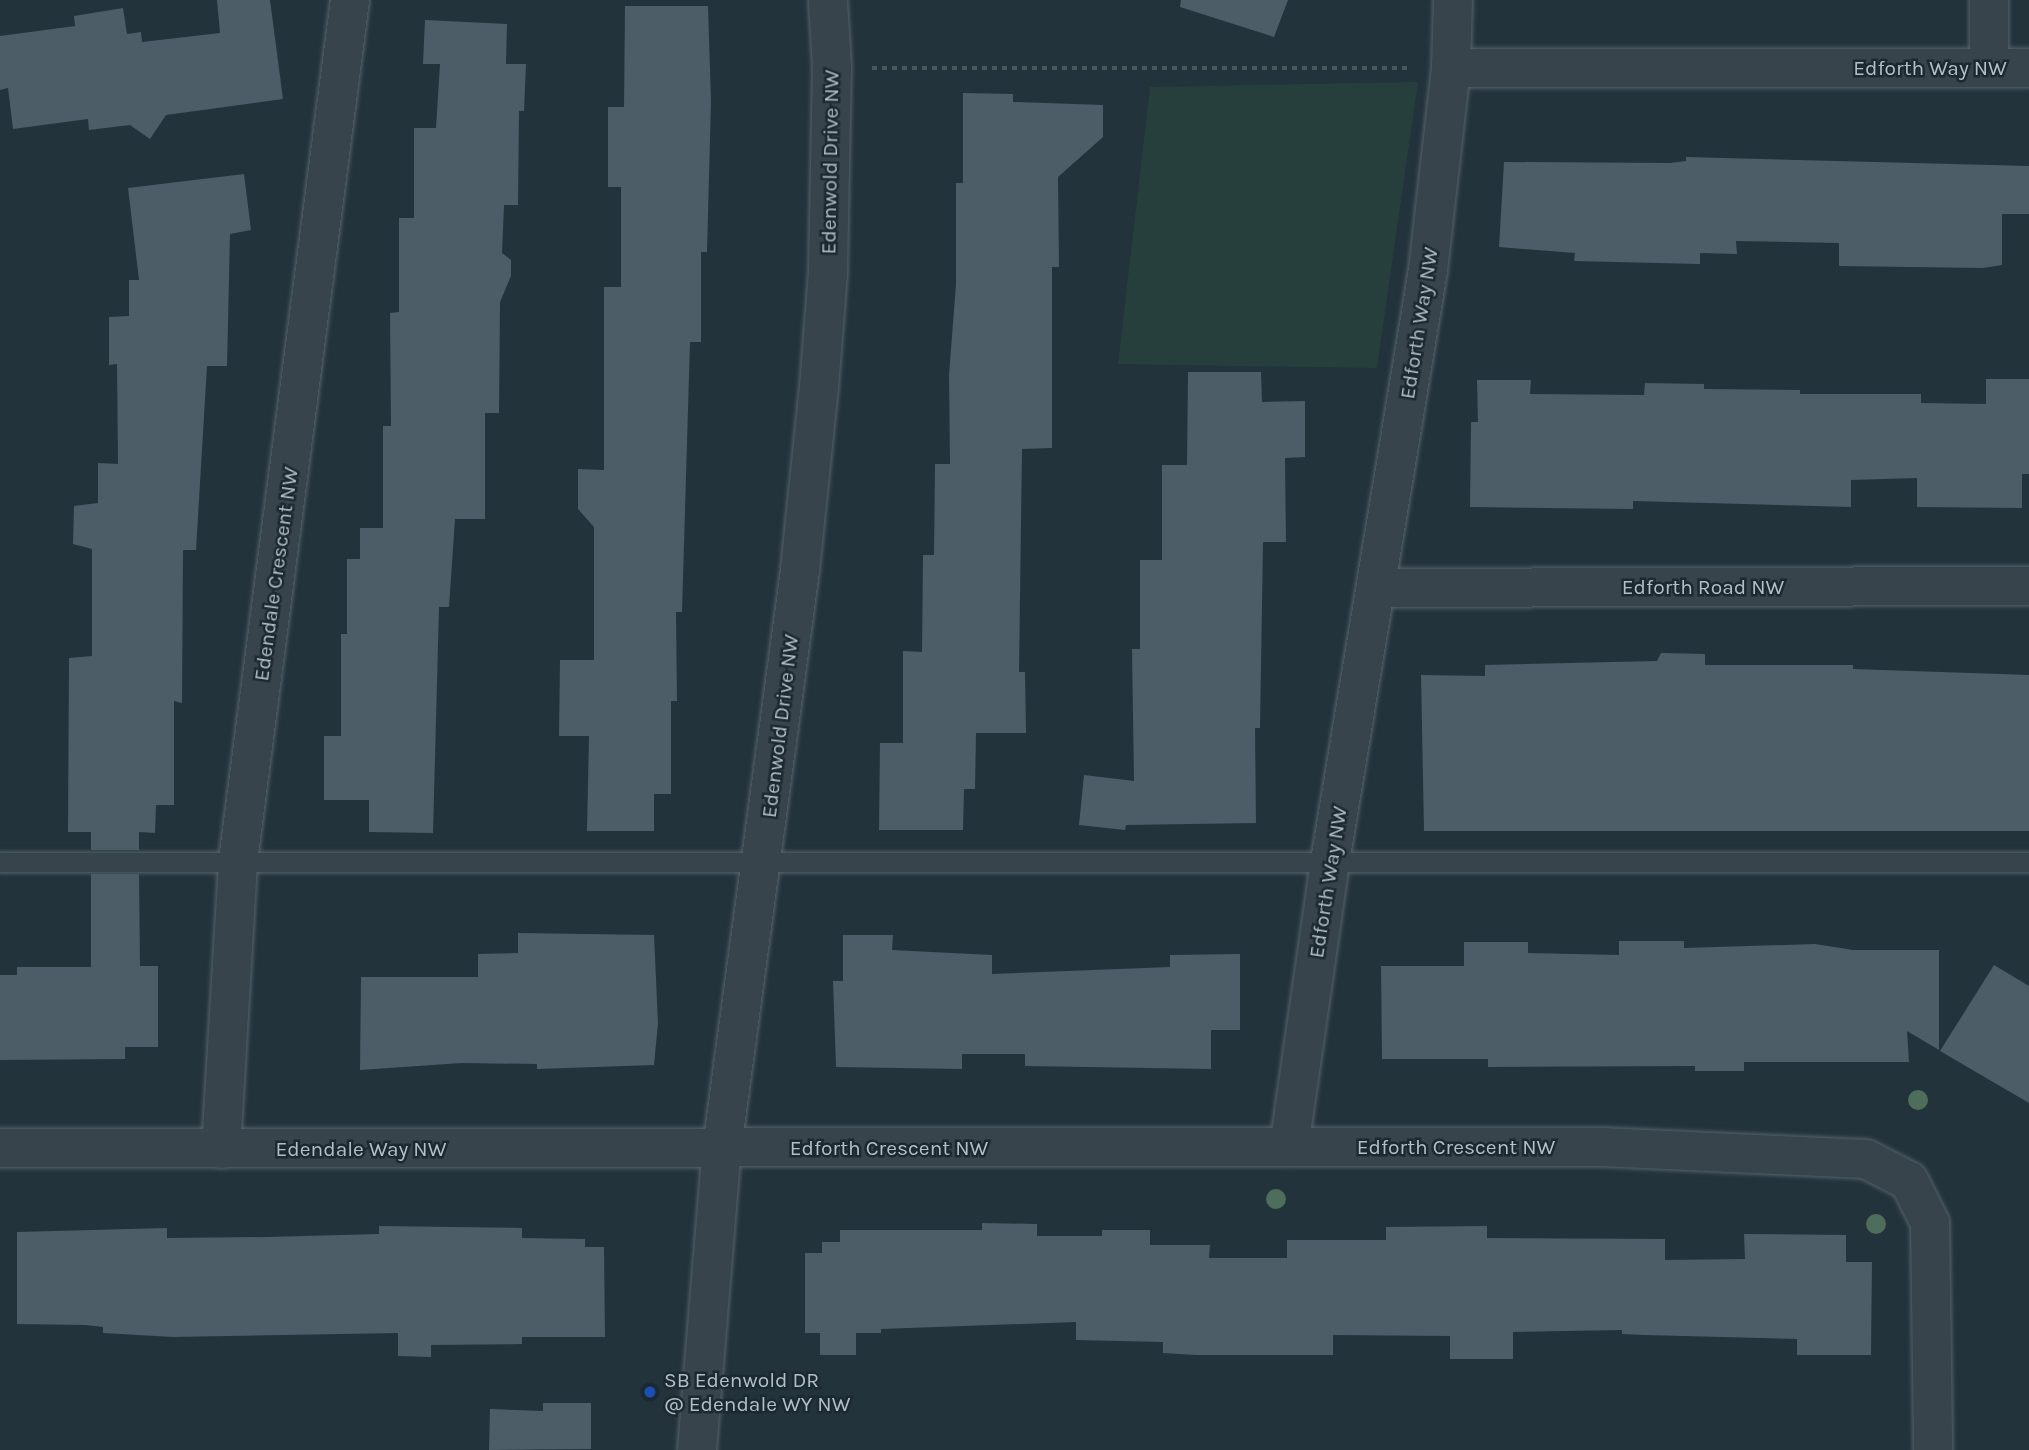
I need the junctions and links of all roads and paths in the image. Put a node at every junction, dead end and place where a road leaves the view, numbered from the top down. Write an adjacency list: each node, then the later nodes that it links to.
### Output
1 (350, 0): 11 (street, Edendale Crescent NW)
2 (828, 0): 5 (street, Edenwold Drive NW)
3 (1453, 0): 6 (street)
4 (1989, 0): 7 (street)
5 (832, 68): 6 (path); 15 (street, Edenwold Drive NW)
6 (1451, 68): 7 (street, Edforth Way NW); 10 (street, Edforth Way NW)
7 (1989, 68): 8 (street, Edforth Way NW)
8 (2029, 68)
9 (2029, 586): 10 (street, Edforth Road NW)
10 (1376, 588): 13 (street, Edforth Way NW)
11 (238, 861): 12 (lane); 15 (lane); 19 (street, Edendale Crescent NW)
12 (0, 862)
13 (1329, 862): 14 (lane); 15 (lane); 16 (street, Edforth Way NW)
14 (2029, 862)
15 (762, 863): 18 (street, Edenwold Drive NW)
16 (1289, 1147): 18 (street, Edforth Crescent NW); 21 (street, Edforth Crescent NW)
17 (0, 1148): 19 (street, Edendale Way NW)
18 (722, 1148): 19 (street, Edendale Way NW); 20 (street, Edenwold Drive NW)
19 (220, 1149)
20 (697, 1450)
21 (1933, 1450)

